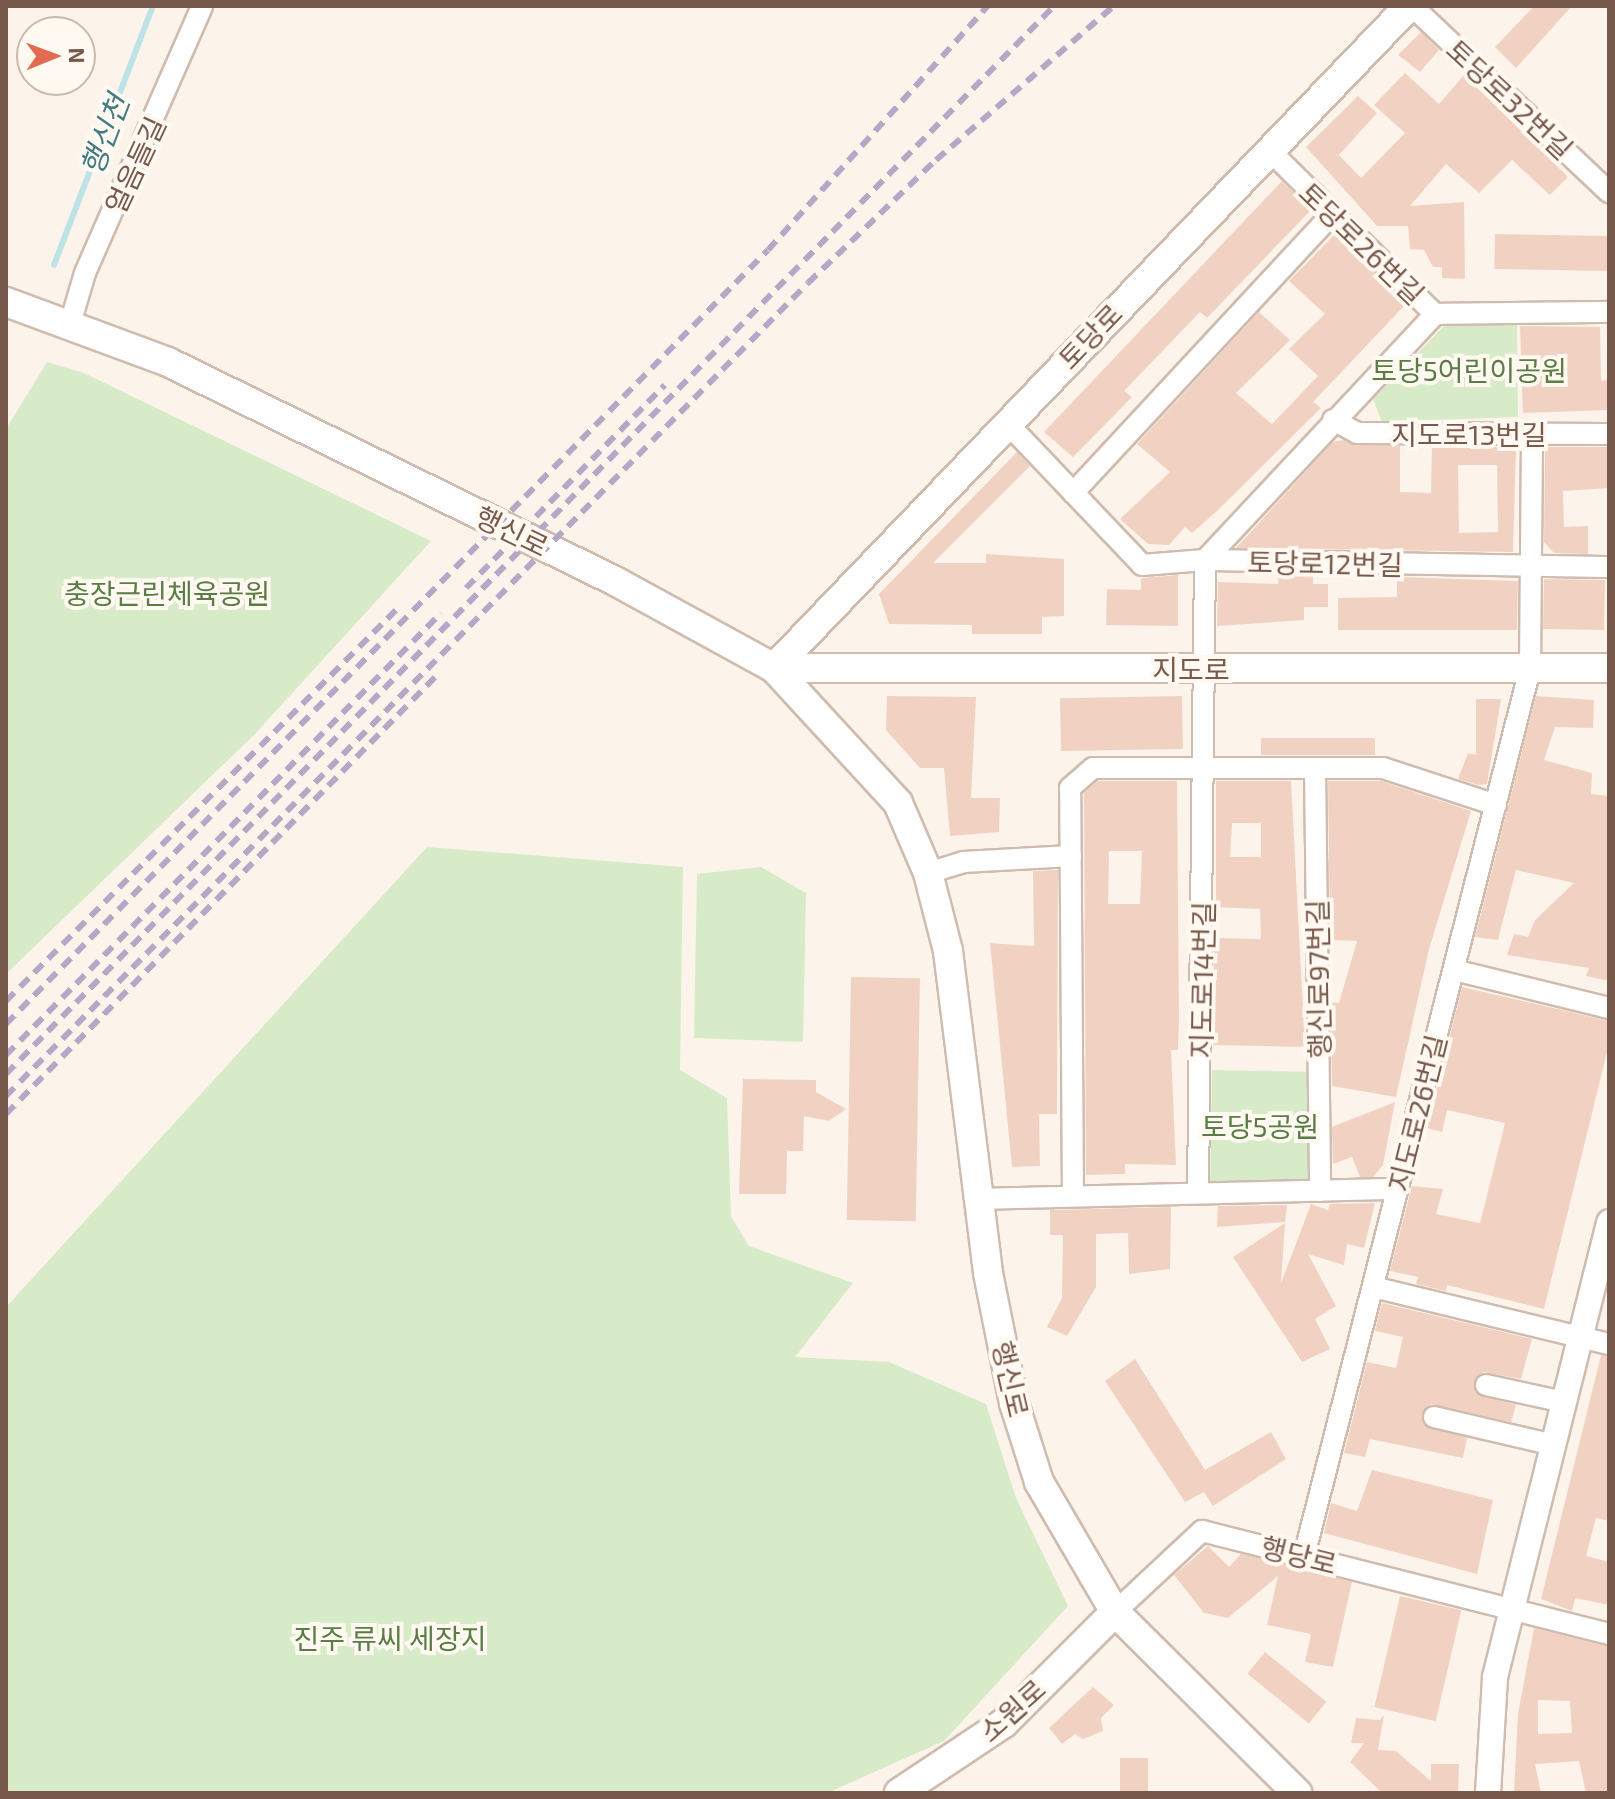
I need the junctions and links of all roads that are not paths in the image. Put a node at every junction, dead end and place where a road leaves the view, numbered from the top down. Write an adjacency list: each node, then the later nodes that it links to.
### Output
1 (202, 6): 9 (street, 얼음들길)
2 (1411, 6): 3 (main road, 토당로); 4 (street, 토당로32번길)
3 (1268, 149): 5 (street, 토당로26번길); 11 (main road, 토당로)
4 (1609, 192)
5 (1332, 214): 8 (street, 토당로26번길); 14 (street)
6 (6, 302): 9 (main road, 행신로)
7 (1609, 312): 8 (street, 토당로26번길)
8 (1435, 314): 10 (street, 지도로13번길)
9 (70, 324): 18 (main road, 행신로)
10 (1333, 420): 12 (street, 지도로13번길); 15 (street, 지도로13번길)
11 (1007, 423): 14 (street, 토당로12번길); 18 (main road, 토당로)
12 (1532, 434): 13 (street, 지도로13번길); 16 (street, 지도로26번길)
13 (1609, 434)
14 (1073, 493): 15 (street, 토당로12번길)
15 (1205, 560): 16 (street, 토당로12번길); 20 (street)
16 (1530, 567): 17 (street, 토당로12번길); 21 (street, 지도로26번길)
17 (1609, 567)
18 (774, 668): 20 (main road, 지도로); 26 (main road, 행신로)
19 (1609, 668): 21 (main road, 지도로)
20 (1208, 669): 21 (main road, 지도로); 22 (street, 지도로14번길)
21 (1530, 669): 24 (street, 지도로26번길)
22 (1206, 768): 23 (street); 25 (street); 31 (street, 지도로14번길)
23 (1315, 768): 24 (street); 30 (street, 행신로97번길)
24 (1496, 805): 27 (street, 지도로26번길)
25 (1071, 856): 26 (street); 32 (street)
26 (928, 873): 33 (main road, 행신로)
27 (1454, 970): 28 (street); 29 (street, 지도로26번길)
28 (1609, 1008)
29 (1398, 1189): 30 (street); 35 (street, 지도로26번길)
30 (1320, 1191): 31 (street)
31 (1198, 1193): 32 (street)
32 (1073, 1194): 33 (street)
33 (976, 1199): 44 (main road, 행신로)
34 (1609, 1222): 36 (street)
35 (1373, 1287): 36 (street); 42 (street, 지도로26번길)
36 (1580, 1338): 37 (street); 39 (street)
37 (1609, 1344)
38 (1486, 1385): 39 (street)
39 (1564, 1402): 41 (street)
40 (1434, 1417): 41 (street)
41 (1553, 1445): 43 (street)
42 (1304, 1556): 43 (street, 행당로); 44 (street, 행당로)
43 (1512, 1608): 45 (street, 행당로); 48 (street)
44 (1115, 1612): 46 (main road, 소원로); 47 (main road, 행신로)
45 (1609, 1634)
46 (899, 1793)
47 (1297, 1793)
48 (1488, 1793)

